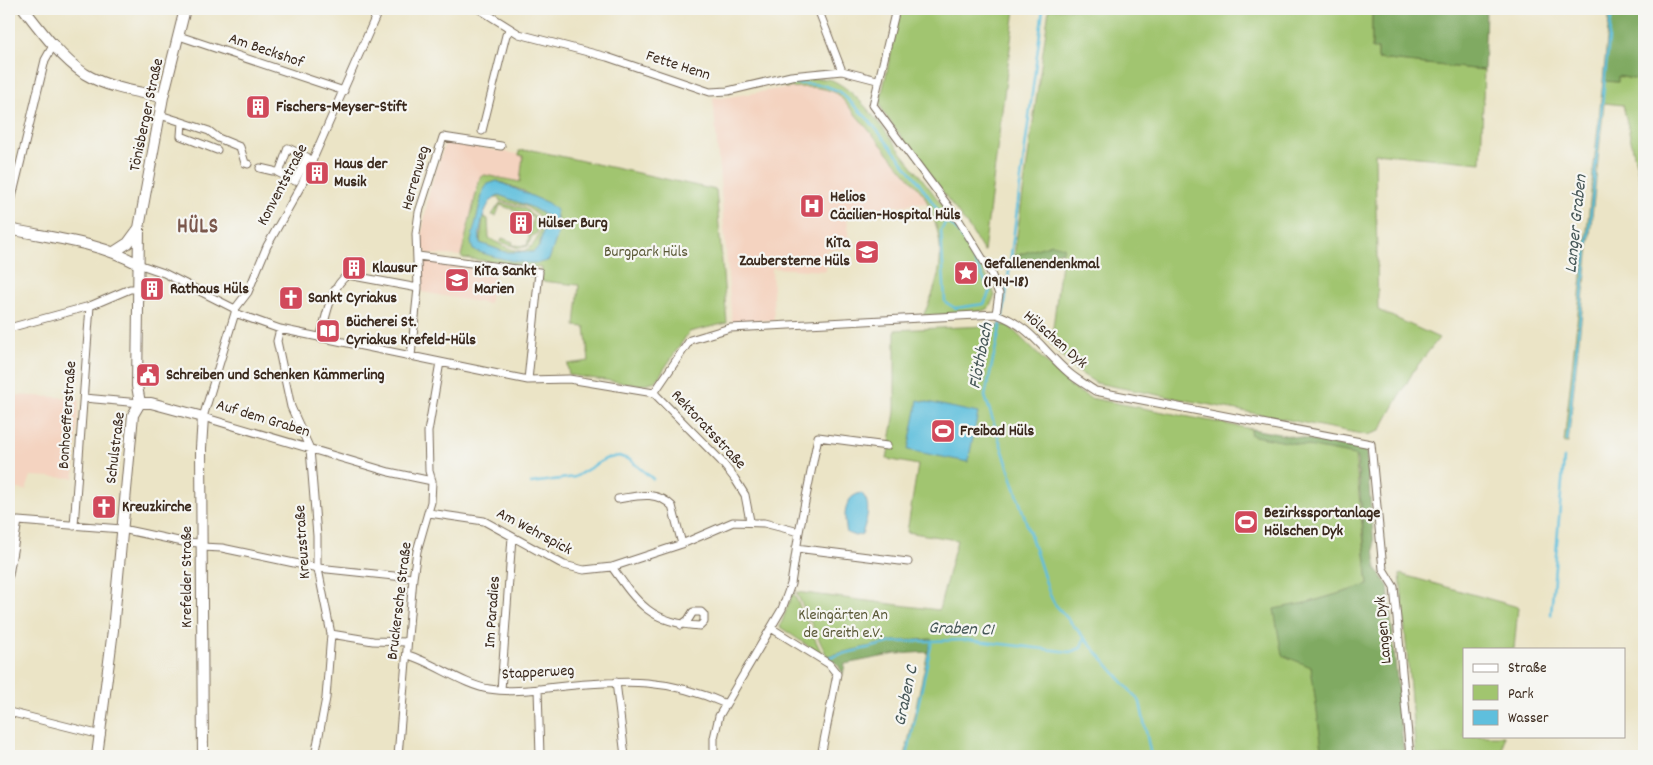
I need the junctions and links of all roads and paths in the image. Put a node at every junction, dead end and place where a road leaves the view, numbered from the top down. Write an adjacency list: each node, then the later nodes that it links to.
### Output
1 (24, 9): 10 (street)
2 (185, 9): 9 (street, Tönisberger Straße)
3 (380, 9): 4 (street); 13 (street, Konventstraße)
4 (396, 9)
5 (479, 9): 8 (street, Fette Henn)
6 (818, 9): 11 (street)
7 (896, 9): 12 (street)
8 (510, 30): 11 (street, Fette Henn); 17 (street)
9 (179, 36): 13 (street, Am Beckshof); 14 (street, Tönisberger Straße)
10 (54, 44): 14 (street); 25 (street)
11 (842, 71): 12 (street, Fette Henn)
12 (877, 80): 35 (street)
13 (344, 91): 20 (street, Konventstraße)
14 (163, 97): 15 (street, Tönisberger Straße)
15 (160, 115): 16 (street); 26 (street, Tönisberger Straße)
16 (182, 122): 19 (street); 21 (street)
17 (482, 131)
18 (501, 146): 29 (street, Herrenweg)
19 (217, 150)
20 (310, 159): 23 (street); 24 (street, Konventstraße)
21 (248, 164)
22 (260, 168): 23 (street)
23 (276, 172): 24 (street)
24 (298, 182): 34 (street, Konventstraße)
25 (9, 210)
26 (139, 228): 28 (street); 30 (street, Tönisberger Straße)
27 (9, 230): 28 (street)
28 (114, 252): 30 (street)
29 (418, 256): 31 (street, Herrenweg); 41 (street)
30 (138, 264): 32 (street, Schulstraße); 34 (street, Rektoratsstraße)
31 (418, 288): 38 (street); 39 (street, Herrenweg)
32 (138, 289): 33 (street); 44 (street, Schulstraße)
33 (90, 306): 36 (street); 43 (street, Bonhoefferstraße)
34 (235, 311): 37 (street, Rektoratsstraße); 45 (street, Krefelder Straße)
35 (996, 314): 42 (street, Hölschen Dyk); 46 (street, Hölschen Dyk)
36 (9, 328)
37 (280, 329): 38 (street, Rektoratsstraße); 48 (street, Kreuzstraße)
38 (320, 338): 39 (street, Rektoratsstraße)
39 (411, 356): 40 (street, Rektoratsstraße)
40 (440, 362): 41 (street, Rektoratsstraße); 49 (street, Bruckersche Straße)
41 (528, 380): 42 (street, Rektoratsstraße)
42 (654, 393): 52 (street, Rektoratsstraße)
43 (84, 398): 44 (street, Auf dem Graben); 53 (street, Bonhoefferstraße)
44 (140, 403): 45 (street, Auf dem Graben); 54 (street, Schulstraße)
45 (203, 416): 48 (street, Auf dem Graben); 58 (street, Krefelder Straße)
46 (1371, 444): 84 (street, Langen Dyk)
47 (887, 446): 55 (street)
48 (310, 449): 49 (street, Auf dem Graben); 62 (street, Kreuzstraße)
49 (432, 481): 51 (street, Bruckersche Straße)
50 (618, 499): 57 (street)
51 (429, 513): 56 (street, Am Wehrspick); 64 (street, Bruckersche Straße)
52 (750, 521): 55 (street, Am Wehrspick); 57 (street, Am Wehrspick)
53 (74, 526): 54 (street); 63 (street)
54 (122, 529): 58 (street); 75 (street, Schulstraße)
55 (798, 532): 59 (street)
56 (512, 537): 61 (street, Am Wehrspick); 72 (street, Im Paradies)
57 (682, 544): 61 (street, Am Wehrspick)
58 (201, 545): 62 (street); 77 (street, Krefelder Straße)
59 (796, 548): 60 (street); 66 (street)
60 (908, 562)
61 (612, 567): 65 (street)
62 (318, 568): 64 (street); 67 (street, Kreuzstraße)
63 (9, 575)
64 (413, 578): 68 (street, Bruckersche Straße)
65 (681, 625)
66 (771, 628): 73 (street); 83 (street)
67 (331, 634): 68 (street); 78 (street, Kreuzstraße)
68 (406, 642): 69 (street, Bruckersche Straße)
69 (408, 655): 72 (street, Stapperweg); 79 (street, Bruckersche Straße)
70 (616, 682): 71 (street, Stapperweg); 73 (street, Stapperweg); 81 (street)
71 (538, 689): 72 (street, Stapperweg); 80 (street)
72 (501, 690)
73 (726, 704): 82 (street)
74 (9, 712): 75 (street)
75 (101, 734): 76 (street, Schulstraße)
76 (97, 756)
77 (203, 756)
78 (315, 756)
79 (398, 756)
80 (540, 756)
81 (625, 756)
82 (714, 756)
83 (821, 756)
84 (1410, 756)

